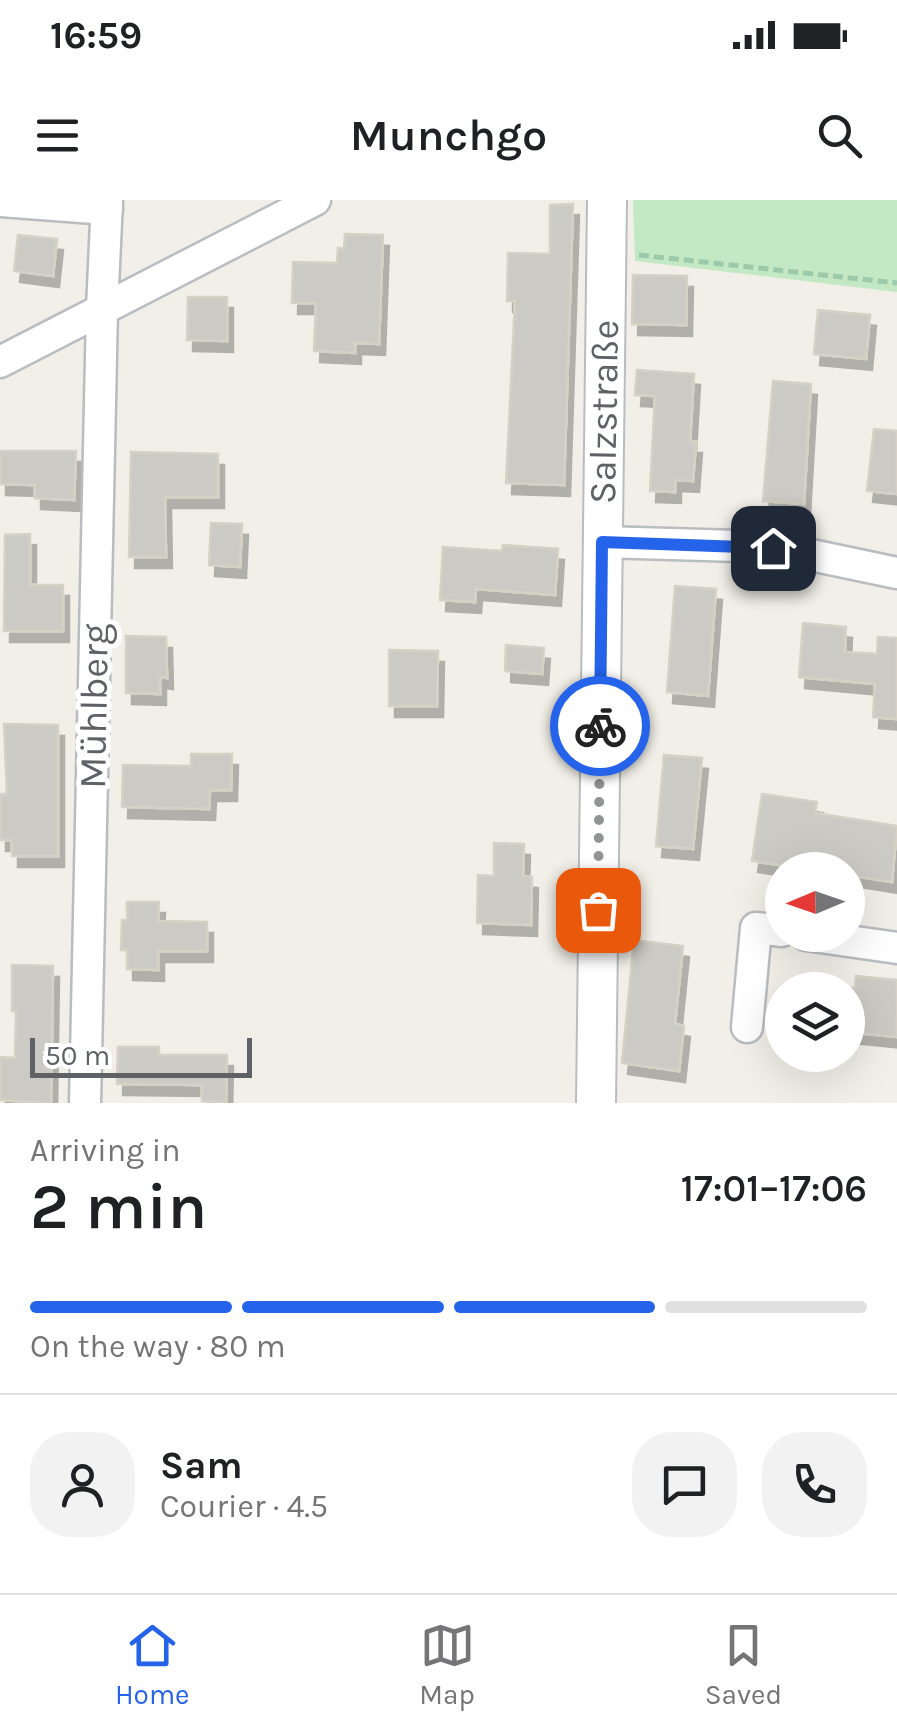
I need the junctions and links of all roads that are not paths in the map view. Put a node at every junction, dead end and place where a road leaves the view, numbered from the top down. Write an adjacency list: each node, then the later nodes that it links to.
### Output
1 (0, 200): 4 (street)
2 (315, 200): 5 (street)
3 (607, 200): 7 (street, Salzstraße)
4 (107, 204): 5 (street, Mühlberg)
5 (102, 309): 6 (street); 13 (street, Mühlberg)
6 (0, 362)
7 (602, 542): 8 (street); 14 (street, Salzstraße)
8 (897, 573)
9 (765, 929): 12 (street)
10 (865, 943): 11 (street)
11 (897, 948)
12 (747, 1028)
13 (85, 1103)
14 (596, 1103)

